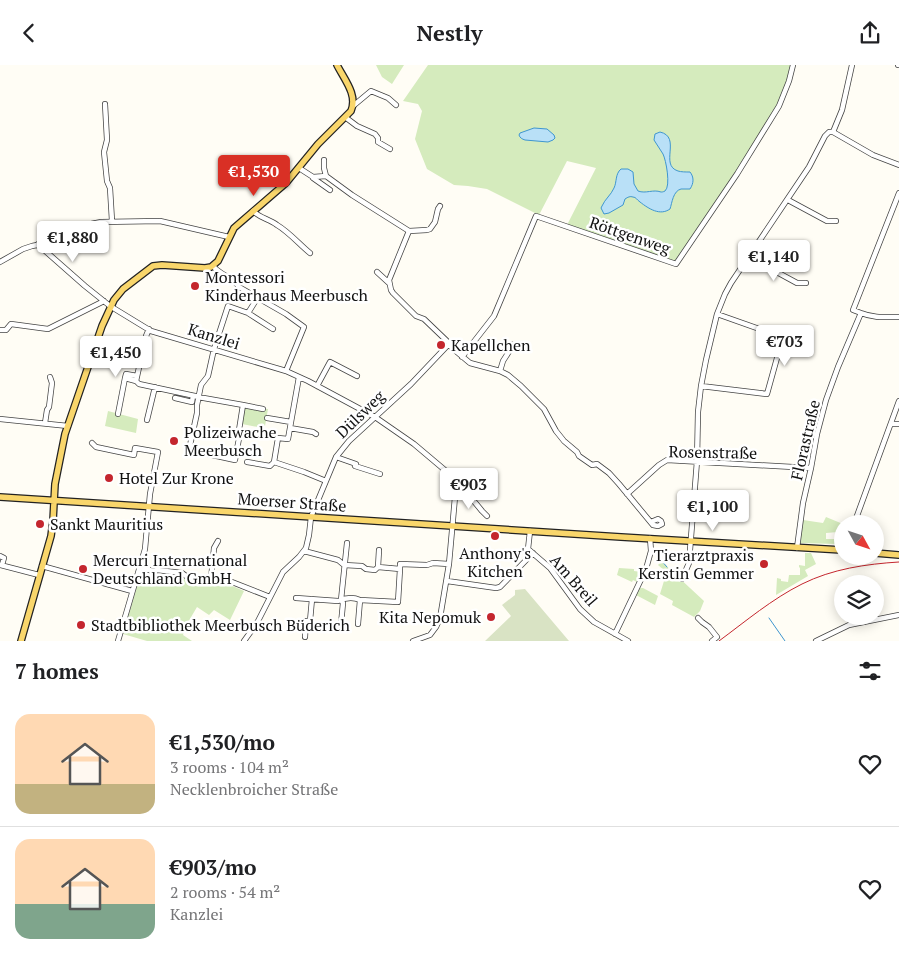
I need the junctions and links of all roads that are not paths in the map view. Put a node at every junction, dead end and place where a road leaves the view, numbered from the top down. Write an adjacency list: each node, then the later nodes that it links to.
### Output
1 (337, 65): 6 (main road)
2 (793, 65): 45 (street, Röttgenweg)
3 (852, 65): 8 (street)
4 (105, 104): 20 (street)
5 (396, 105): 6 (street)
6 (353, 106): 7 (main road)
7 (345, 117): 9 (street); 12 (main road)
8 (832, 132): 11 (street); 17 (street)
9 (390, 149)
10 (324, 160): 13 (street)
11 (899, 165)
12 (299, 168): 14 (street); 19 (main road)
13 (326, 176): 14 (street); 22 (street)
14 (313, 177): 15 (street)
15 (330, 190)
16 (899, 193): 36 (street, Florastraße)
17 (788, 200): 21 (street); 26 (street)
18 (440, 206): 22 (street)
19 (253, 211): 23 (main road); 25 (street)
20 (112, 221): 23 (street); 24 (street)
21 (836, 221)
22 (408, 231): 30 (street)
23 (229, 237): 28 (main road)
24 (37, 245): 27 (street); 33 (street, Kanzlei)
25 (310, 253)
26 (749, 257): 31 (street); 37 (street)
27 (0, 262)
28 (213, 266): 32 (street); 34 (main road)
29 (378, 272): 30 (street)
30 (389, 283): 42 (street)
31 (806, 283)
32 (258, 297): 35 (street); 46 (street)
33 (104, 301): 34 (street, Kanzlei); 41 (street)
34 (110, 306): 39 (street, Kanzlei); 69 (main road)
35 (248, 313): 40 (street); 44 (street)
36 (861, 313): 38 (street); 77 (street, Florastraße)
37 (717, 314): 54 (street); 54 (street)
38 (899, 317)
39 (149, 329): 44 (street, Kanzlei); 51 (street)
40 (273, 329)
41 (0, 330)
42 (449, 344): 45 (street); 61 (street, Dülsweg)
43 (511, 344): 47 (street)
44 (214, 349): 46 (street, Kanzlei); 55 (street)
45 (462, 357): 47 (street)
46 (286, 371): 49 (street, Kanzlei)
47 (500, 371): 81 (street)
48 (50, 377): 66 (street)
49 (299, 377): 52 (street, Kanzlei); 65 (street)
50 (357, 377): 52 (street)
51 (137, 378): 53 (street); 60 (street)
52 (317, 386): 61 (street, Kanzlei)
53 (155, 387): 55 (street); 64 (street)
54 (701, 387): 74 (street)
55 (196, 396): 56 (street); 58 (street); 58 (street)
56 (175, 398)
57 (899, 401): 67 (street)
58 (243, 405): 59 (street)
59 (263, 409)
60 (118, 414)
61 (375, 417): 73 (street, Dülsweg); 80 (street, Kanzlei)
62 (266, 418): 65 (street)
63 (0, 419): 66 (street)
64 (147, 420)
65 (292, 422): 70 (street)
66 (45, 423): 69 (street)
67 (891, 424): 68 (street); 85 (street)
68 (899, 424)
69 (68, 426): 83 (main road)
70 (290, 428): 71 (street); 76 (street)
71 (316, 434)
72 (92, 443): 84 (street)
73 (336, 457): 78 (street); 79 (street, Dülsweg)
74 (696, 461): 77 (street, Rosenstraße); 81 (street, Rosenstraße); 93 (street)
75 (247, 462): 76 (street)
76 (274, 462): 79 (street)
77 (811, 468): 95 (street, Florastraße)
78 (380, 474)
79 (326, 481): 87 (street, Dülsweg)
80 (454, 488): 86 (street, Kanzlei); 89 (street)
81 (627, 494): 88 (street)
82 (0, 497): 83 (main road, Moerser Straße)
83 (54, 501): 84 (main road, Moerser Straße); 108 (main road)
84 (148, 507): 87 (main road, Moerser Straße); 110 (street)
85 (857, 515)
86 (487, 516)
87 (312, 517): 89 (main road, Moerser Straße); 98 (street, Dülsweg)
88 (651, 522)
89 (453, 526): 90 (main road, Moerser Straße); 105 (street)
90 (530, 531): 91 (main road, Moerser Straße); 99 (street, Am Breil)
91 (650, 539): 93 (main road, Moerser Straße); 126 (street)
92 (218, 541): 113 (street)
93 (690, 541): 95 (main road, Moerser Straße); 114 (street)
94 (347, 543): 103 (street)
95 (797, 548): 97 (main road, Moerser Straße)
96 (378, 550): 109 (street)
97 (834, 550)
98 (304, 551): 104 (street); 117 (street)
99 (532, 553): 115 (street); 126 (street, Am Breil)
100 (884, 554): 101 (main road)
101 (899, 555)
102 (0, 556): 106 (street)
103 (345, 558): 104 (street); 107 (street)
104 (338, 560): 107 (street)
105 (449, 564): 111 (street); 115 (street)
106 (1, 565): 112 (street)
107 (344, 565): 109 (street); 120 (street)
108 (42, 566): 112 (main road); 116 (street)
109 (378, 567): 111 (street)
110 (139, 568): 113 (street); 116 (street)
111 (400, 569): 121 (street)
112 (39, 575): 128 (main road)
113 (211, 579): 117 (street)
114 (682, 579)
115 (447, 581): 131 (street)
116 (132, 591): 129 (street)
117 (270, 597): 130 (street)
118 (296, 598): 119 (street)
119 (312, 599): 120 (street); 127 (street)
120 (341, 599): 121 (street); 125 (street)
121 (360, 600): 124 (street)
122 (899, 615): 134 (street)
123 (698, 617): 133 (street)
124 (358, 624)
125 (342, 626)
126 (615, 634): 132 (street, Am Breil)
127 (305, 637)
128 (21, 641)
129 (118, 641)
130 (244, 641)
131 (413, 641)
132 (628, 641)
133 (712, 641)
134 (816, 641)

